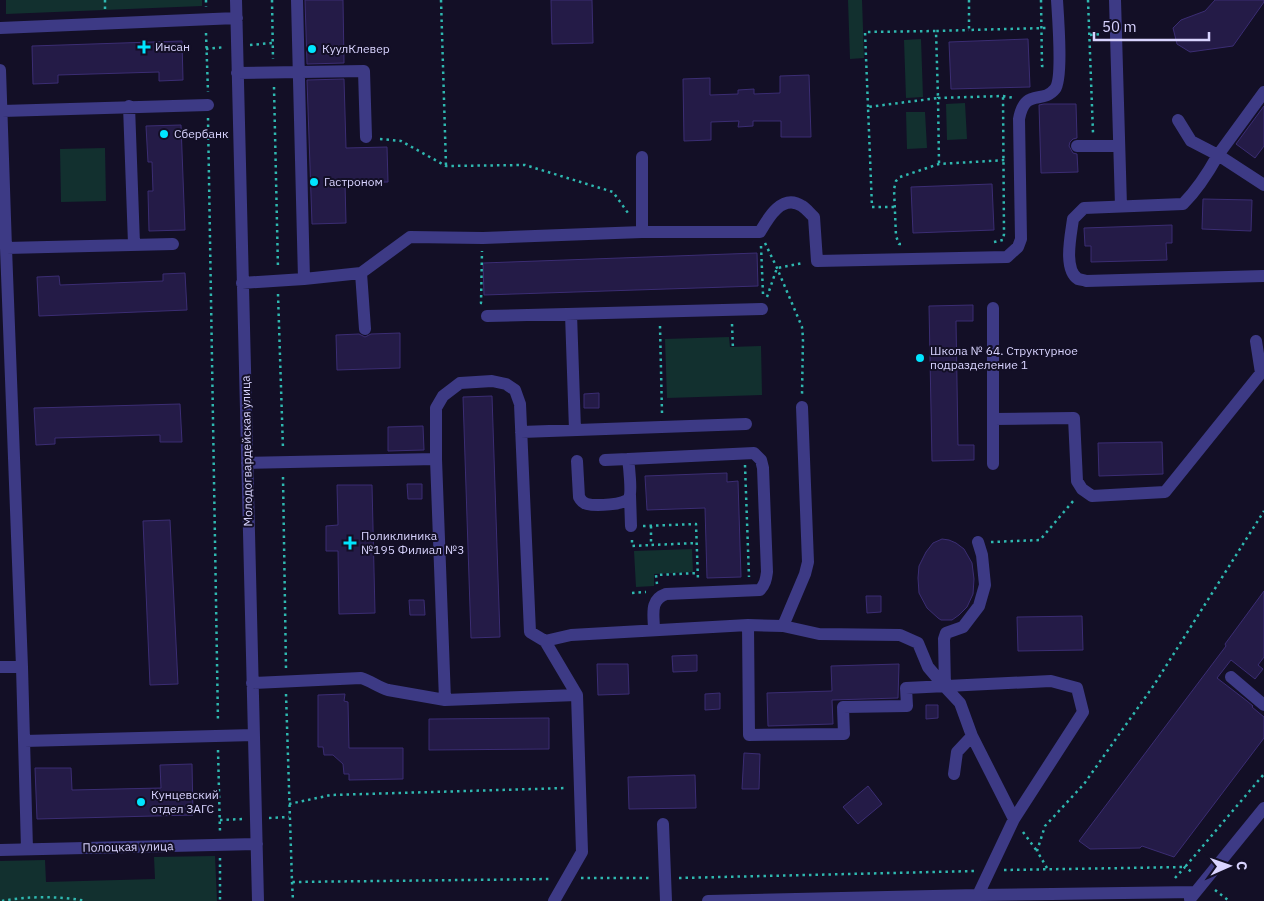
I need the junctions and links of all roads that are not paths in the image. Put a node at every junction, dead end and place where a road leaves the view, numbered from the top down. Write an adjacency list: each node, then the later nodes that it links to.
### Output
1 (236, 0): 5 (street, Молодогвардейская улица)
2 (297, 0): 8 (street)
3 (1057, 0): 22 (street)
4 (1115, 0): 17 (street)
5 (236, 18): 6 (street); 9 (street, Молодогвардейская улица)
6 (0, 28)
7 (0, 70): 13 (street)
8 (299, 72): 9 (street); 15 (street); 28 (street)
9 (237, 73): 29 (street, Молодогвардейская улица)
10 (1264, 92): 18 (street)
11 (208, 105): 12 (street)
12 (130, 106): 13 (street); 23 (street)
13 (2, 111): 25 (street)
14 (1178, 120): 18 (street)
15 (366, 137)
16 (1077, 146): 17 (street)
17 (1119, 146): 21 (street)
18 (1218, 156): 20 (street); 21 (street)
19 (642, 157): 22 (street)
20 (1263, 181)
21 (1121, 206): 27 (street)
22 (642, 232): 26 (street)
23 (134, 244): 24 (street); 25 (street)
24 (173, 244)
25 (6, 248): 56 (street)
26 (361, 273): 28 (street); 34 (street)
27 (1264, 276)
28 (304, 279): 29 (street)
29 (242, 283): 46 (street, Молодогвардейская улица)
30 (993, 308): 38 (street)
31 (762, 309): 32 (street)
32 (571, 314): 33 (street); 40 (street)
33 (487, 316)
34 (365, 328)
35 (1256, 341): 36 (street)
36 (1262, 373): 38 (street)
37 (802, 406): 52 (street)
38 (993, 419): 47 (street)
39 (746, 424): 40 (street)
40 (575, 430): 41 (street)
41 (521, 432): 42 (street); 54 (street)
42 (436, 459): 46 (street); 61 (street)
43 (628, 459): 44 (street); 48 (street); 53 (street)
44 (605, 460)
45 (577, 461): 48 (street)
46 (247, 463): 58 (street, Молодогвардейская улица)
47 (993, 464)
48 (630, 495): 49 (street)
49 (637, 526)
50 (978, 542): 59 (street)
51 (748, 625): 52 (street); 53 (street); 59 (street)
52 (783, 626): 59 (street)
53 (654, 630): 54 (street)
54 (545, 641): 60 (street)
55 (0, 667): 56 (street)
56 (22, 667): 65 (street)
57 (1231, 677): 62 (street)
58 (252, 683): 61 (street); 63 (street, Молодогвардейская улица)
59 (945, 687): 64 (street); 68 (street)
60 (578, 695): 61 (street); 77 (street)
61 (445, 700)
62 (1264, 705)
63 (254, 735): 65 (street); 70 (street, Молодогвардейская улица)
64 (972, 736): 66 (street); 68 (street)
65 (24, 741): 71 (street)
66 (954, 774)
67 (1264, 808): 74 (street)
68 (1014, 819): 73 (street)
69 (663, 824): 78 (street)
70 (257, 844): 71 (street, Полоцкая улица); 76 (street, Молодогвардейская улица)
71 (27, 849): 72 (street, Полоцкая улица)
72 (0, 850)
73 (978, 895): 74 (street); 75 (street)
74 (1192, 897)
75 (931, 899): 79 (street)
76 (258, 901)
77 (554, 901)
78 (666, 901)
79 (708, 901)

